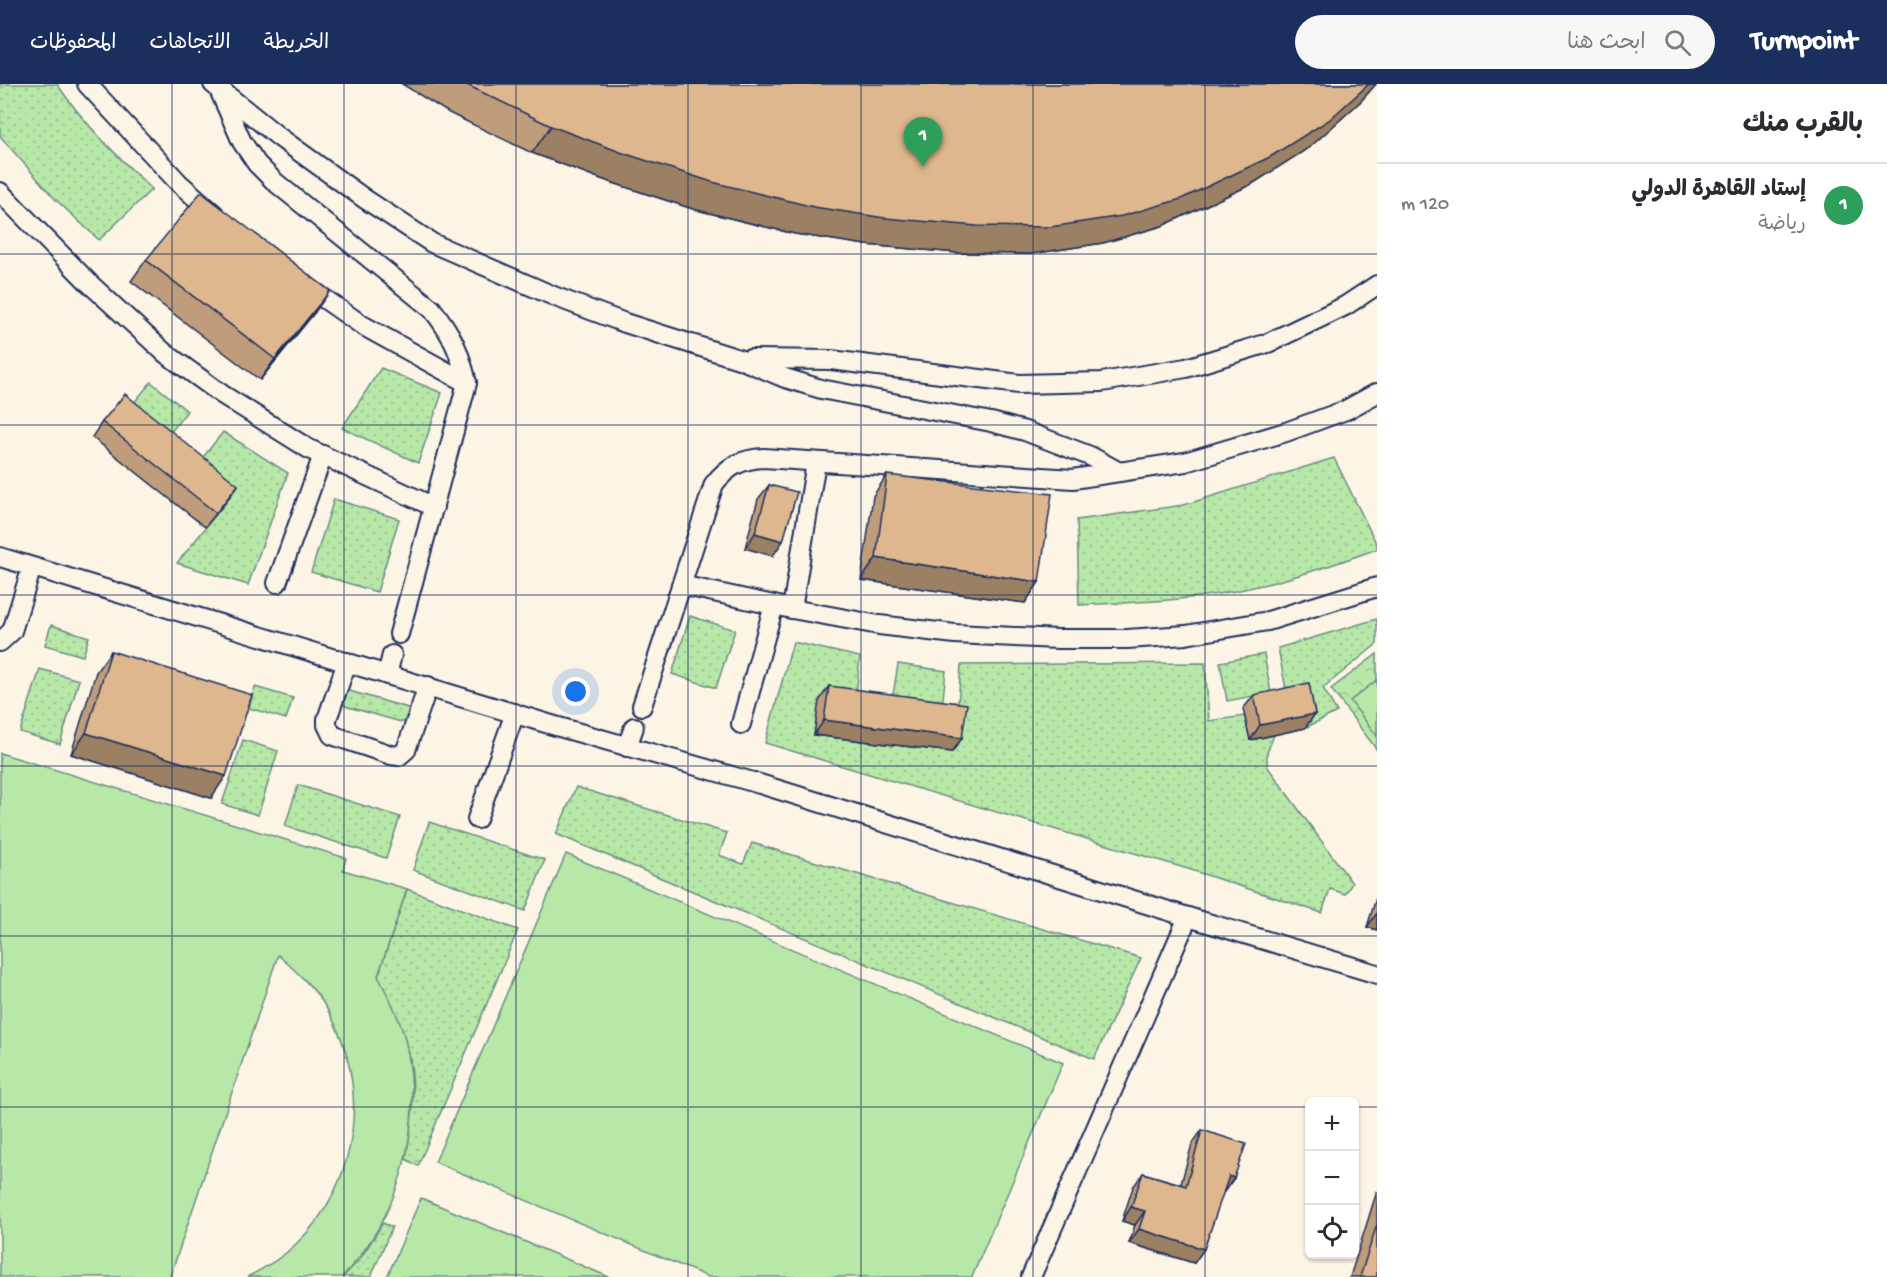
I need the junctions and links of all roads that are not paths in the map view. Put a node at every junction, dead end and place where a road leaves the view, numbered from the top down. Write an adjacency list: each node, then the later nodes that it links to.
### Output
1 (87, 84): 4 (lane)
2 (216, 87): 7 (lane); 8 (lane)
3 (0, 192): 10 (lane)
4 (230, 228)
5 (293, 278): 8 (lane)
6 (1377, 285): 7 (lane)
7 (742, 360): 12 (lane)
8 (467, 383): 13 (lane)
9 (1377, 393): 12 (lane)
10 (323, 455): 13 (lane); 16 (lane)
11 (816, 462): 12 (lane); 17 (lane); 19 (lane)
12 (1119, 472)
13 (434, 507): 20 (lane)
14 (0, 557): 15 (lane)
15 (32, 567): 21 (lane); 23 (lane)
16 (277, 583)
17 (681, 585): 19 (lane); 26 (lane)
18 (1377, 586): 19 (lane)
19 (783, 607): 28 (lane)
20 (399, 634)
21 (0, 642)
22 (392, 656): 24 (lane)
23 (347, 662): 24 (lane); 25 (lane)
24 (387, 675): 25 (lane)
25 (428, 686): 27 (lane)
26 (642, 706)
27 (515, 713): 30 (lane); 31 (lane)
28 (741, 724)
29 (634, 727): 30 (lane)
30 (627, 747): 32 (lane)
31 (477, 819)
32 (1188, 917): 33 (lane); 34 (lane)
33 (1377, 974)
34 (1031, 1277)

